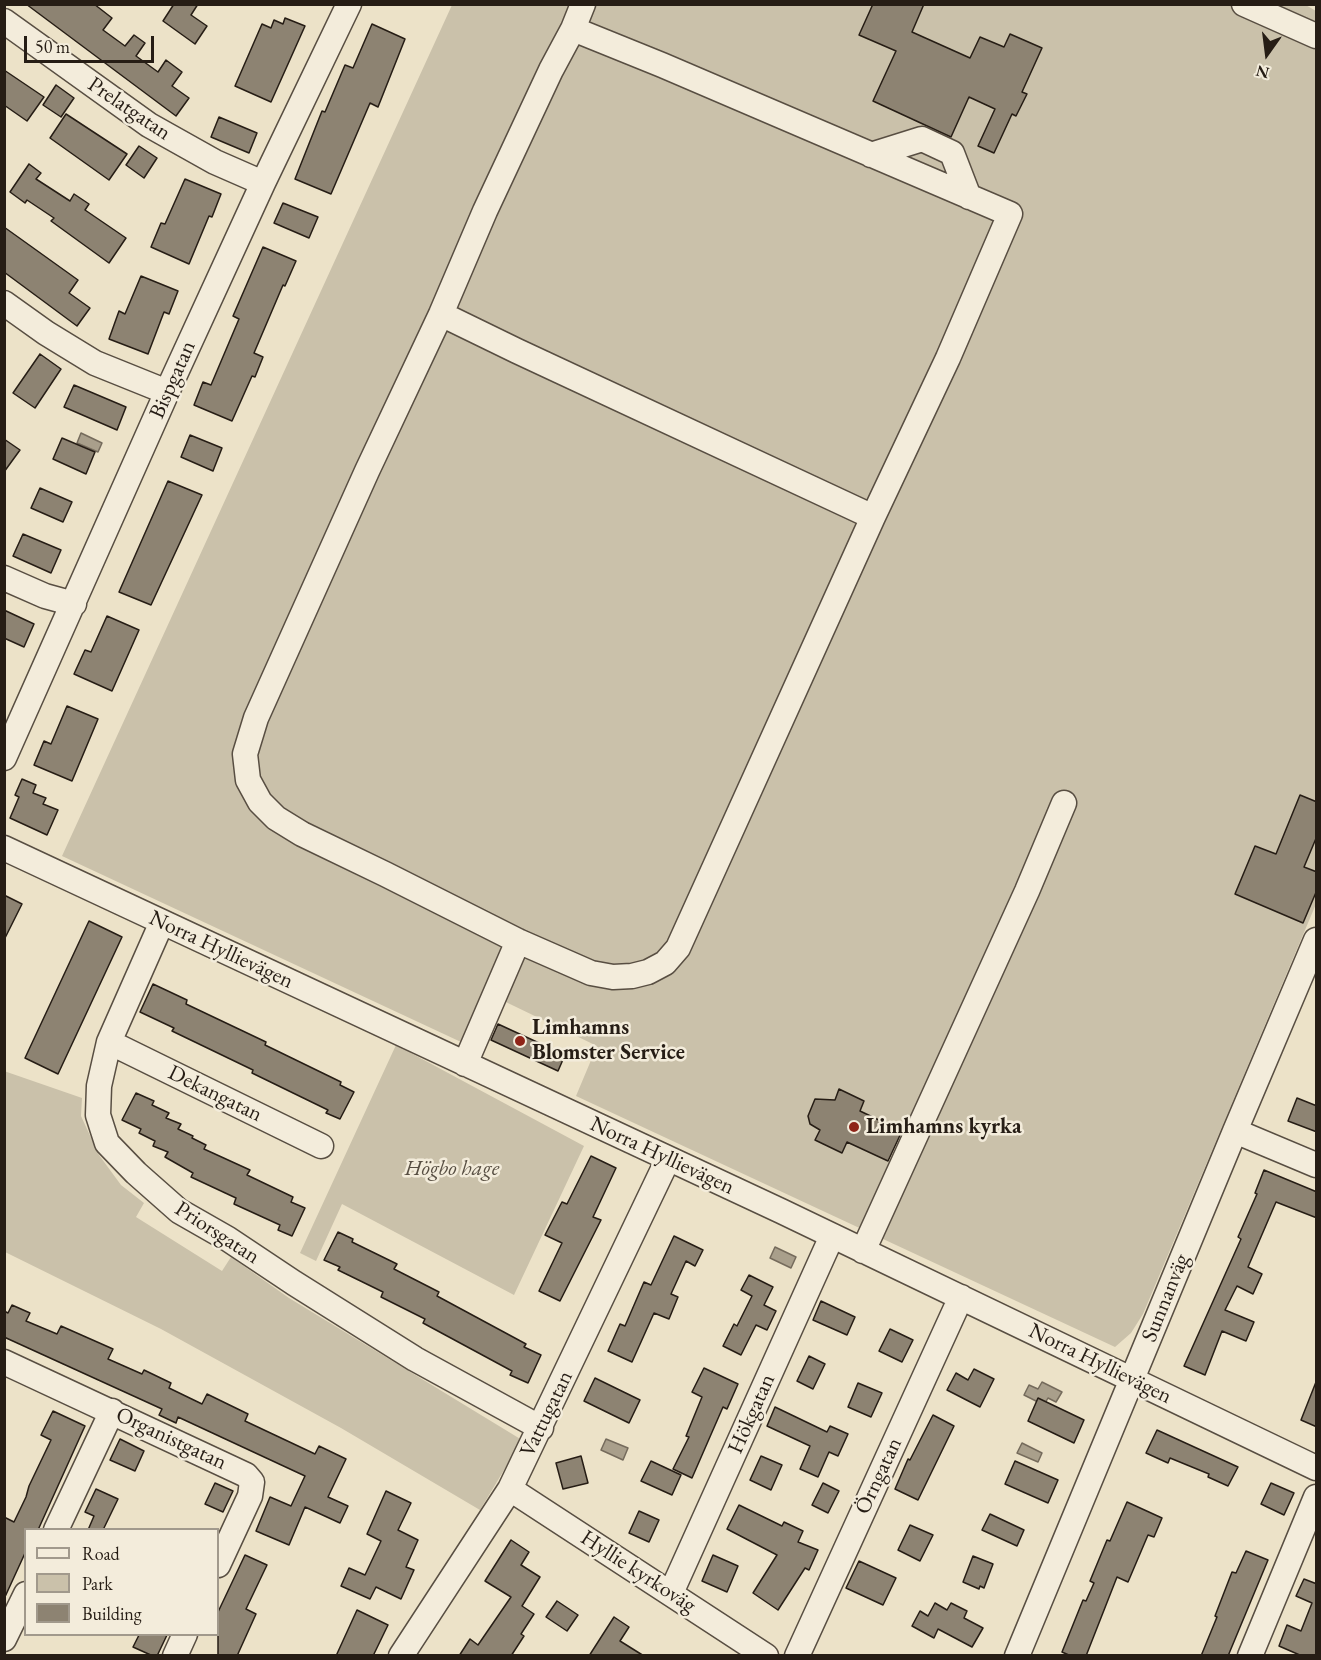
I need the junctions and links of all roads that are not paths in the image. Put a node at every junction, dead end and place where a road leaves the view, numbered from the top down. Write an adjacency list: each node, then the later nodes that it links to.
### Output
1 (349, 4): 8 (street, Bispgatan)
2 (583, 4): 5 (street)
3 (1244, 4): 6 (street)
4 (4, 21): 8 (street, Prelatgatan)
5 (573, 29): 7 (street); 11 (street)
6 (1317, 36)
7 (872, 155): 9 (street); 9 (street)
8 (263, 183): 12 (street, Bispgatan)
9 (969, 196): 13 (street)
10 (4, 303): 12 (street)
11 (441, 314): 13 (street); 21 (street)
12 (167, 392): 15 (street, Bispgatan)
13 (873, 517): 21 (street)
14 (4, 578): 15 (street)
15 (74, 604): 16 (street, Bispgatan)
16 (4, 758)
17 (1064, 803): 29 (street)
18 (4, 848): 19 (street, Norra Hyllievägen)
19 (162, 922): 22 (street, Priorsgatan); 23 (street, Norra Hyllievägen)
20 (1317, 940): 24 (street, Sunnanväg)
21 (518, 941): 23 (street)
22 (109, 1042): 25 (street, Dekangatan); 34 (street, Priorsgatan)
23 (465, 1064): 26 (street, Norra Hyllievägen)
24 (1235, 1131): 27 (street); 32 (street, Sunnanväg)
25 (321, 1146)
26 (668, 1159): 28 (street, Norra Hyllievägen); 34 (street, Vattugatan)
27 (1317, 1165)
28 (832, 1236): 29 (street, Norra Hyllievägen); 40 (street, Hökgatan)
29 (863, 1251): 30 (street, Norra Hyllievägen)
30 (961, 1297): 32 (street, Norra Hyllievägen); 47 (street, Örngatan)
31 (4, 1362): 33 (street, Organistgatan)
32 (1133, 1380): 35 (street, Norra Hyllievägen); 48 (street, Sunnanväg)
33 (112, 1411): 38 (street); 39 (street, Organistgatan)
34 (541, 1428): 36 (street, Vattugatan)
35 (1317, 1468)
36 (510, 1489): 40 (street, Hyllie kyrkoväg); 44 (street, Vattugatan)
37 (1317, 1497): 49 (street)
38 (57, 1528)
39 (219, 1563)
40 (671, 1593): 46 (street, Hyllie kyrkoväg)
41 (24, 1598): 43 (street)
42 (185, 1636): 45 (street)
43 (4, 1639)
44 (411, 1652)
45 (175, 1656)
46 (766, 1656)
47 (797, 1656)
48 (1017, 1656)
49 (1250, 1656)

